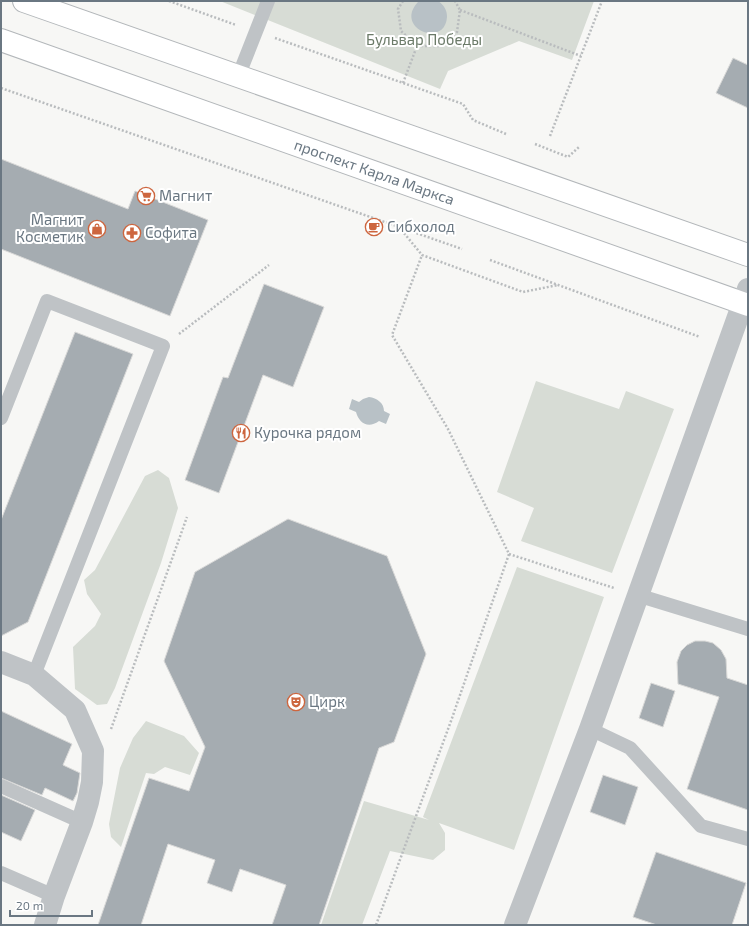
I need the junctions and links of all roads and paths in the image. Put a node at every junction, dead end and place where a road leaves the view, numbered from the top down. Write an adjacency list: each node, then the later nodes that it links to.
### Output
1 (24, 1): 12 (main road)
2 (169, 1): 8 (path)
3 (268, 1): 8 (lane)
4 (403, 1): 10 (path)
5 (455, 1): 7 (path)
6 (602, 1): 11 (path)
7 (460, 10): 10 (path); 11 (path)
8 (256, 31): 12 (lane); 13 (path)
9 (1, 40): 26 (main road, проспект Карла Маркса)
10 (418, 46): 13 (path)
11 (581, 56): 16 (path)
12 (238, 77): 22 (main road)
13 (403, 83): 15 (path)
14 (1, 88): 19 (path)
15 (506, 134)
16 (550, 136)
17 (535, 144): 18 (path)
18 (579, 147)
19 (398, 227): 20 (path); 21 (path)
20 (462, 249)
21 (422, 255): 25 (path); 31 (path)
22 (748, 255)
23 (490, 260): 25 (path)
24 (269, 265): 28 (path)
25 (558, 284): 27 (path)
26 (746, 299): 32 (street)
27 (700, 337)
28 (163, 346): 29 (lane); 34 (lane)
29 (1, 418)
30 (187, 517): 36 (path)
31 (509, 554): 32 (path); 43 (path)
32 (637, 595): 33 (lane); 35 (street)
33 (748, 629)
34 (13, 669): 38 (street)
35 (590, 729): 39 (lane); 44 (street)
36 (110, 731)
37 (1, 786): 38 (lane)
38 (82, 822): 41 (street)
39 (748, 839)
40 (1, 873): 41 (lane)
41 (54, 896): 42 (street)
42 (45, 925)
43 (376, 925)
44 (515, 925)

